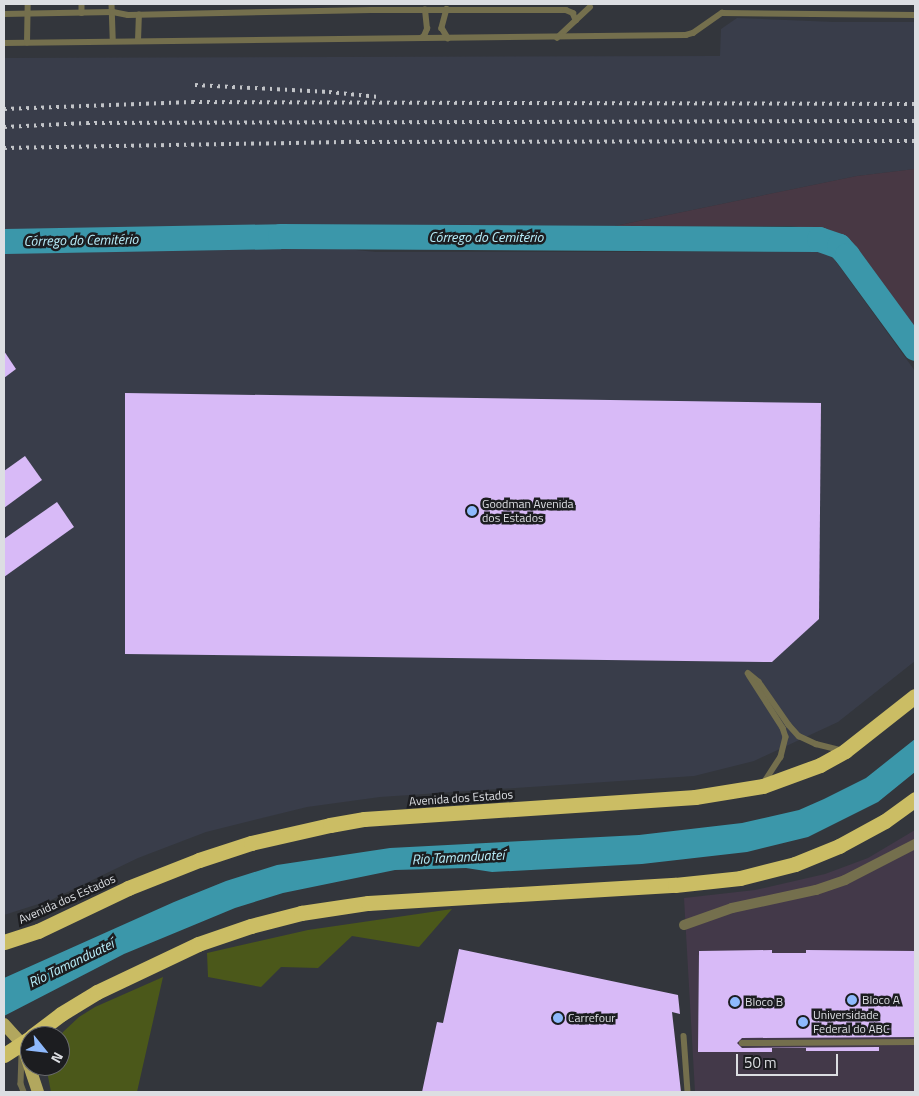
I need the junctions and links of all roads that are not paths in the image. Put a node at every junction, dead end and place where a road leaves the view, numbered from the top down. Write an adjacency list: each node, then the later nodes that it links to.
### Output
1 (28, 4): 12 (lane)
2 (82, 4): 10 (lane)
3 (112, 4): 9 (lane)
4 (573, 4): 8 (lane)
5 (590, 7): 15 (lane)
6 (425, 10): 7 (lane); 14 (lane); 16 (lane)
7 (447, 10): 8 (lane); 17 (lane)
8 (566, 10): 15 (lane)
9 (112, 12): 10 (lane); 14 (lane); 19 (lane)
10 (82, 13): 12 (lane)
11 (4, 14): 12 (lane)
12 (27, 14): 22 (lane)
13 (915, 14): 18 (lane)
14 (139, 15): 20 (lane)
15 (576, 20): 18 (lane)
16 (421, 38): 17 (lane); 20 (lane)
17 (448, 38): 18 (lane)
18 (557, 38)
19 (113, 41): 20 (lane); 22 (lane)
20 (138, 41)
21 (4, 43): 22 (lane)
22 (27, 43)
23 (915, 696): 24 (highway, Avenida dos Estados)
24 (845, 750): 25 (highway, Avenida dos Estados); 25 (lane)
25 (763, 786): 29 (highway, Avenida dos Estados)
26 (915, 799): 31 (highway)
27 (915, 844): 28 (street)
28 (684, 925)
29 (4, 942)
30 (4, 1024): 32 (main road)
31 (45, 1026)
32 (20, 1034)
33 (684, 1036): 42 (lane)
34 (915, 1042): 35 (lane)
35 (742, 1043)
36 (20, 1044): 37 (highway)
37 (4, 1055)
38 (22, 1076): 40 (lane)
39 (35, 1076): 41 (main road)
40 (24, 1092)
41 (38, 1092)
42 (688, 1092)

